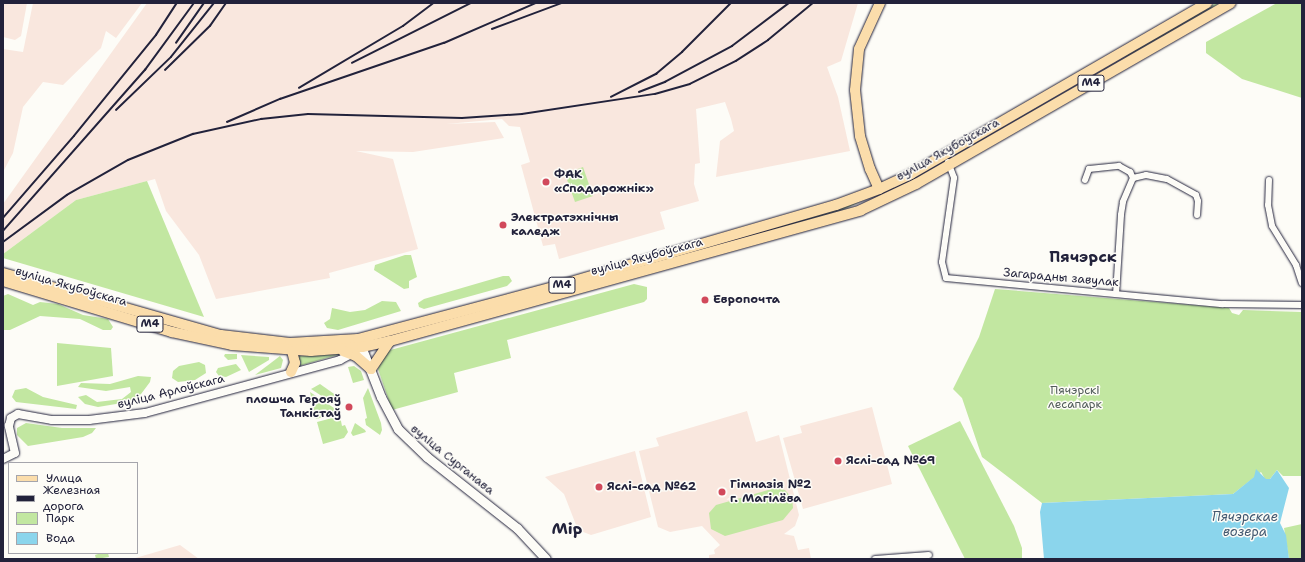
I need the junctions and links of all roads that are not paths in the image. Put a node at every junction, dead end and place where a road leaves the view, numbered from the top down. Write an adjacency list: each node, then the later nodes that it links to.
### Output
1 (880, 3): 9 (main road)
2 (1207, 3): 4 (main road, вуліца Якубоўскага / М4)
3 (1231, 3): 5 (main road, вуліца Якубоўскага / М4)
4 (944, 154): 5 (street, Загарадны завулак); 9 (main road, вуліца Якубоўскага / М4)
5 (950, 165): 10 (main road, вуліца Якубоўскага / М4); 15 (street, Загарадны завулак)
6 (1134, 178): 7 (street); 11 (street); 15 (street)
7 (1084, 180)
8 (1269, 180): 14 (street)
9 (879, 189): 10 (main road); 18 (main road, вуліца Якубоўскага / М4)
10 (885, 200): 17 (main road, вуліца Якубоўскага / М4)
11 (1197, 215)
12 (3, 273): 13 (main road, вуліца Якубоўскага / М4)
13 (9, 280): 19 (main road, вуліца Якубоўскага / М4)
14 (1302, 283)
15 (1116, 294): 16 (street, Загарадны завулак)
16 (1302, 305)
17 (390, 341): 18 (main road, вуліца Якубоўскага / М4); 22 (main road)
18 (360, 343): 19 (main road, вуліца Якубоўскага / М4); 20 (main road, вуліца Якубоўскага / М4); 21 (street); 22 (main road, вуліца Сурганава)
19 (291, 347): 20 (main road, вуліца Якубоўскага / М4); 23 (main road)
20 (340, 350): 21 (main road)
21 (352, 354): 22 (main road); 23 (street)
22 (371, 369): 26 (main road, вуліца Сурганава)
23 (291, 372): 24 (street, вуліца Арлоўскага)
24 (3, 459)
25 (929, 555): 27 (street)
26 (546, 559)
27 (875, 559)

